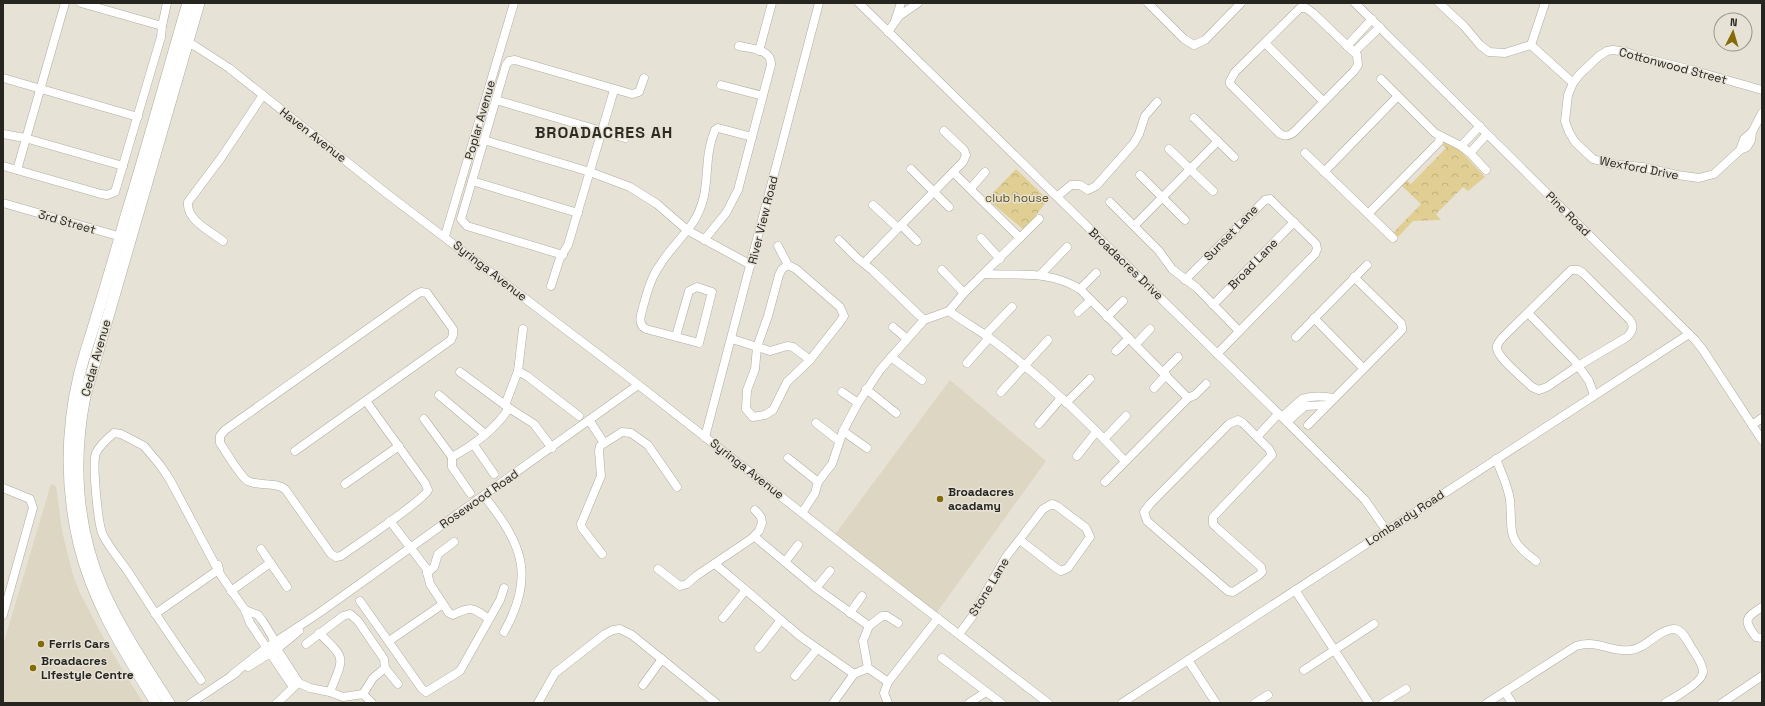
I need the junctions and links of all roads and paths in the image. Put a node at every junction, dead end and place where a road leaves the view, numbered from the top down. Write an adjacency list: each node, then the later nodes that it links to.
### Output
1 (65, 3): 34 (street)
2 (81, 3): 19 (street)
3 (167, 3): 19 (street)
4 (188, 3): 22 (main road, Cedar Avenue)
5 (199, 3): 22 (main road, Cedar Avenue)
6 (514, 3): 91 (street, Poplar Avenue)
7 (772, 3): 27 (street)
8 (819, 3): 105 (street, River View Road)
9 (859, 3): 21 (street, Broadacres Drive)
10 (901, 3): 18 (street)
11 (918, 3): 18 (street)
12 (1148, 3): 13 (street)
13 (1241, 3)
14 (1355, 3): 17 (street, Pine Road)
15 (1439, 3): 24 (street)
16 (1545, 3): 24 (street)
17 (1372, 19): 20 (street, Pine Road); 26 (street)
18 (894, 21): 21 (street)
19 (162, 26): 44 (street)
20 (1380, 27): 28 (street); 46 (street, Pine Road)
21 (888, 32): 77 (street, Broadacres Drive)
22 (183, 41): 37 (street, Haven Avenue); 92 (main road, Cedar Avenue)
23 (1265, 42): 26 (street); 41 (street); 41 (street)
24 (1531, 44): 32 (street)
25 (739, 46): 27 (street)
26 (1347, 46): 28 (street)
27 (759, 51): 38 (street)
28 (1354, 52): 41 (street)
29 (3, 78): 34 (street)
30 (644, 78): 35 (street)
31 (1381, 78): 39 (street)
32 (1573, 83): 36 (street, Cottonwood Street); 43 (street, Wexford Drive)
33 (721, 85): 38 (street)
34 (41, 90): 44 (street); 53 (street)
35 (614, 90): 40 (street); 48 (street)
36 (1762, 90)
37 (262, 94): 91 (street, Haven Avenue); 98 (street)
38 (763, 96): 52 (street)
39 (1398, 96): 51 (street); 71 (street)
40 (496, 100): 48 (street); 55 (street)
41 (1323, 101)
42 (1157, 102): 77 (street)
43 (1762, 113)
44 (138, 117): 63 (street)
45 (1194, 118): 56 (street)
46 (1480, 126): 50 (street, Pine Road); 57 (street)
47 (944, 131): 69 (street)
48 (603, 132): 54 (street); 68 (street)
49 (3, 134): 53 (street)
50 (1487, 134): 60 (street); 131 (street, Pine Road)
51 (1440, 136): 57 (street); 84 (street)
52 (752, 137): 90 (street); 96 (street)
53 (25, 138): 63 (street); 66 (street)
54 (625, 138)
55 (484, 140): 68 (street); 73 (street)
56 (1218, 141): 61 (street); 65 (street)
57 (1462, 146): 60 (street)
58 (1169, 149): 65 (street)
59 (1305, 153): 71 (street)
60 (1470, 153): 67 (street)
61 (1234, 157)
62 (3, 166): 66 (street)
63 (123, 166): 66 (street)
64 (911, 169): 76 (street)
65 (1190, 169): 75 (street); 78 (street)
66 (17, 170)
67 (1486, 170)
68 (590, 172): 83 (street); 90 (street)
69 (953, 172): 74 (street); 76 (street)
70 (985, 172): 74 (street)
71 (1324, 172): 84 (street)
72 (1140, 175): 78 (street)
73 (472, 181): 83 (street); 102 (street)
74 (971, 188): 94 (street)
75 (1213, 191)
76 (934, 192): 82 (street); 88 (street)
77 (1058, 196): 142 (street, Broadacres Drive)
78 (1162, 198): 86 (street); 89 (street)
79 (1110, 202): 89 (street)
80 (3, 204): 92 (street, 3rd Street)
81 (873, 205): 88 (street)
82 (949, 207)
83 (578, 213): 102 (street)
84 (1368, 214): 95 (street)
85 (1039, 219): 94 (street)
86 (1185, 220)
87 (1294, 222): 113 (street, Sunset Lane); 119 (street, Broad Lane); 130 (street, Sunset Lane)
88 (899, 226): 99 (street); 104 (street)
89 (1134, 226): 113 (street)
90 (687, 230): 96 (street); 132 (street)
91 (445, 236): 156 (street, Syringa Avenue)
92 (125, 238): 286 (main road, Cedar Avenue); 287 (main road, Cedar Avenue)
93 (980, 238): 103 (street)
94 (1020, 238): 103 (street)
95 (1393, 238)
96 (704, 240): 105 (street)
97 (839, 240): 104 (street)
98 (223, 241)
99 (917, 241)
100 (778, 246): 106 (street)
101 (1067, 247): 111 (street)
102 (563, 254): 114 (street)
103 (1000, 258): 110 (street)
104 (865, 262): 126 (street)
105 (751, 265): 137 (street, River View Road)
106 (788, 265): 140 (street); 145 (street)
107 (1366, 265): 112 (street)
108 (942, 270): 116 (street)
109 (1096, 273): 115 (street)
110 (985, 274): 111 (street); 116 (street)
111 (1040, 275): 115 (street)
112 (1354, 277): 125 (street); 148 (street)
113 (1186, 280): 119 (street)
114 (551, 286)
115 (1080, 289): 117 (street)
116 (964, 293): 121 (street)
117 (1091, 300): 122 (street); 124 (street)
118 (1124, 301): 124 (street)
119 (1213, 305): 130 (street)
120 (1012, 307): 133 (street)
121 (949, 311): 126 (street); 133 (street)
122 (1078, 312)
123 (1528, 313): 149 (street); 149 (street); 149 (street)
124 (1107, 317): 136 (street)
125 (1314, 318): 134 (street); 148 (street)
126 (924, 320): 135 (street)
127 (893, 327): 135 (street)
128 (523, 329): 150 (street)
129 (1150, 329): 139 (street)
130 (1239, 331): 142 (street, Sunset Lane)
131 (1689, 334): 161 (street, Lombardy Road); 180 (street, Pine Road)
132 (676, 336): 132 (street)
133 (987, 337): 146 (street); 147 (street)
134 (1296, 337)
135 (906, 338): 143 (street)
136 (1129, 338): 139 (street); 141 (street)
137 (732, 339): 140 (street); 184 (street, River View Road)
138 (1048, 340): 147 (street)
139 (1136, 344): 152 (street)
140 (757, 346): 145 (street); 145 (street)
141 (1116, 351)
142 (1217, 354): 173 (street, Broadacres Drive)
143 (891, 357): 154 (street); 158 (street)
144 (1178, 357): 152 (street)
145 (810, 360)
146 (967, 363)
147 (1024, 366): 160 (street); 165 (street)
148 (1363, 368): 164 (street)
149 (1580, 368): 161 (street)
150 (518, 371): 169 (street); 171 (street)
151 (460, 372): 169 (street)
152 (1164, 373): 157 (street); 163 (street)
153 (1090, 379): 165 (street)
154 (922, 380)
155 (1206, 384): 163 (street)
156 (638, 385): 176 (street, Rosewood Road); 184 (street, Syringa Avenue)
157 (1154, 388)
158 (866, 389): 167 (street); 170 (street)
159 (842, 392): 167 (street)
160 (1001, 392)
161 (1593, 392): 198 (street, Lombardy Road)
162 (439, 395): 183 (street)
163 (1188, 398): 199 (street)
164 (1334, 398): 168 (street); 173 (street)
165 (1064, 400): 178 (street); 182 (street)
166 (366, 401): 191 (street); 194 (street); 210 (street)
167 (858, 403): 181 (street)
168 (1327, 405): 173 (street); 179 (street)
169 (507, 407): 183 (street); 192 (street)
170 (896, 413)
171 (579, 416)
172 (1126, 416): 186 (street)
173 (1283, 418): 185 (street); 211 (street, Broadacres Drive)
174 (1762, 418): 180 (street)
175 (424, 419): 195 (street)
176 (589, 420): 189 (street); 192 (street, Rosewood Road)
177 (816, 423): 188 (street)
178 (1039, 424)
179 (1308, 424)
180 (1752, 425): 187 (street, Pine Road)
181 (843, 431): 188 (street); 193 (street)
182 (1096, 432): 186 (street); 196 (street)
183 (485, 434): 190 (street)
184 (706, 437): 209 (street, Syringa Avenue)
185 (1257, 437): 185 (street)
186 (1104, 439): 199 (street)
187 (1762, 440)
188 (839, 441): 201 (street)
189 (604, 443): 204 (street); 218 (street)
190 (474, 444): 195 (street); 200 (street)
191 (399, 446): 203 (street); 210 (street)
192 (552, 448): 207 (street, Rosewood Road)
193 (867, 448)
194 (295, 451)
195 (452, 456): 206 (street)
196 (1077, 456)
197 (788, 458): 201 (street)
198 (1496, 458): 211 (street, Lombardy Road); 219 (street)
199 (1125, 461): 202 (street)
200 (494, 474)
201 (818, 482): 209 (street)
202 (1105, 482)
203 (345, 484)
204 (677, 487)
205 (3, 488): 241 (street)
206 (470, 493)
207 (484, 496): 216 (street, Rosewood Road); 249 (street)
208 (755, 510): 212 (street)
209 (802, 513): 243 (street, Syringa Avenue)
210 (390, 521): 216 (street)
211 (1386, 530): 230 (street, Lombardy Road)
212 (755, 537): 220 (street); 222 (street)
213 (1020, 540): 213 (street, Stone Lane); 251 (street, Stone Lane)
214 (454, 542): 226 (street)
215 (798, 545): 220 (street)
216 (409, 548): 226 (street); 238 (street, Rosewood Road)
217 (261, 549): 221 (street)
218 (602, 554)
219 (1536, 561)
220 (785, 562): 229 (street)
221 (270, 563): 227 (street); 232 (street)
222 (715, 564): 223 (street); 231 (street)
223 (658, 569)
224 (218, 570): 232 (street); 240 (street); 240 (street)
225 (830, 571): 229 (street)
226 (427, 573): 235 (street)
227 (287, 587)
228 (504, 588): 244 (street)
229 (816, 588): 239 (street)
230 (1295, 590): 260 (street); 266 (street, Lombardy Road)
231 (745, 591): 242 (street); 245 (street)
232 (231, 592): 237 (street)
233 (862, 596): 239 (street)
234 (360, 601): 255 (street)
235 (443, 604): 244 (street); 255 (street)
236 (1762, 607): 253 (street)
237 (245, 610): 254 (street); 257 (street)
238 (319, 613): 252 (street, Rosewood Road); 257 (street, Rosewood Road)
239 (850, 613): 248 (street)
240 (155, 614): 274 (street)
241 (3, 615)
242 (723, 618)
243 (938, 618): 251 (street, Syringa Avenue); 275 (street)
244 (489, 619): 255 (street)
245 (781, 620): 258 (street); 259 (street)
246 (898, 623): 248 (street)
247 (1374, 624): 260 (street)
248 (869, 626): 268 (street)
249 (504, 632)
250 (319, 633): 256 (street); 267 (street); 280 (street)
251 (959, 634): 297 (street, Syringa Avenue)
252 (292, 638): 257 (street, Rosewood Road); 264 (street)
253 (1762, 638)
254 (262, 640): 261 (street); 262 (street)
255 (389, 641)
256 (306, 644)
257 (275, 646): 261 (street, Rosewood Road); 264 (street)
258 (759, 648)
259 (817, 648): 270 (street); 272 (street)
260 (1335, 650): 269 (street); 301 (street)
261 (268, 651): 262 (street, Rosewood Road); 271 (street, Rosewood Road); 277 (street)
262 (258, 654): 271 (street, Rosewood Road)
263 (942, 658): 281 (street)
264 (285, 659): 277 (street)
265 (662, 659): 278 (street); 291 (street); 292 (street)
266 (1188, 660): 298 (street, Lombardy Road); 299 (street)
267 (385, 668): 276 (street); 283 (street)
268 (868, 668): 270 (street); 275 (street)
269 (1304, 670)
270 (854, 674): 293 (street)
271 (232, 675): 288 (street, Rosewood Road)
272 (795, 676)
273 (1762, 676): 306 (street)
274 (201, 680)
275 (888, 682): 294 (street)
276 (398, 684)
277 (296, 685): 280 (street); 289 (street)
278 (643, 685)
279 (1406, 689): 302 (street)
280 (330, 692): 285 (street)
281 (986, 692): 295 (street); 296 (street)
282 (1504, 692): 303 (street); 304 (street); 305 (street)
283 (363, 694): 285 (street); 290 (street)
284 (1268, 695): 300 (street)
285 (343, 700)
286 (156, 703)
287 (169, 703)
288 (191, 703)
289 (278, 703)
290 (372, 703)
291 (538, 703)
292 (716, 703)
293 (832, 703)
294 (888, 703)
295 (969, 703)
296 (1001, 703)
297 (1048, 703)
298 (1122, 703)
299 (1216, 703)
300 (1255, 703)
301 (1369, 703)
302 (1383, 703)
303 (1487, 703)
304 (1512, 703)
305 (1665, 703)
306 (1722, 703)

